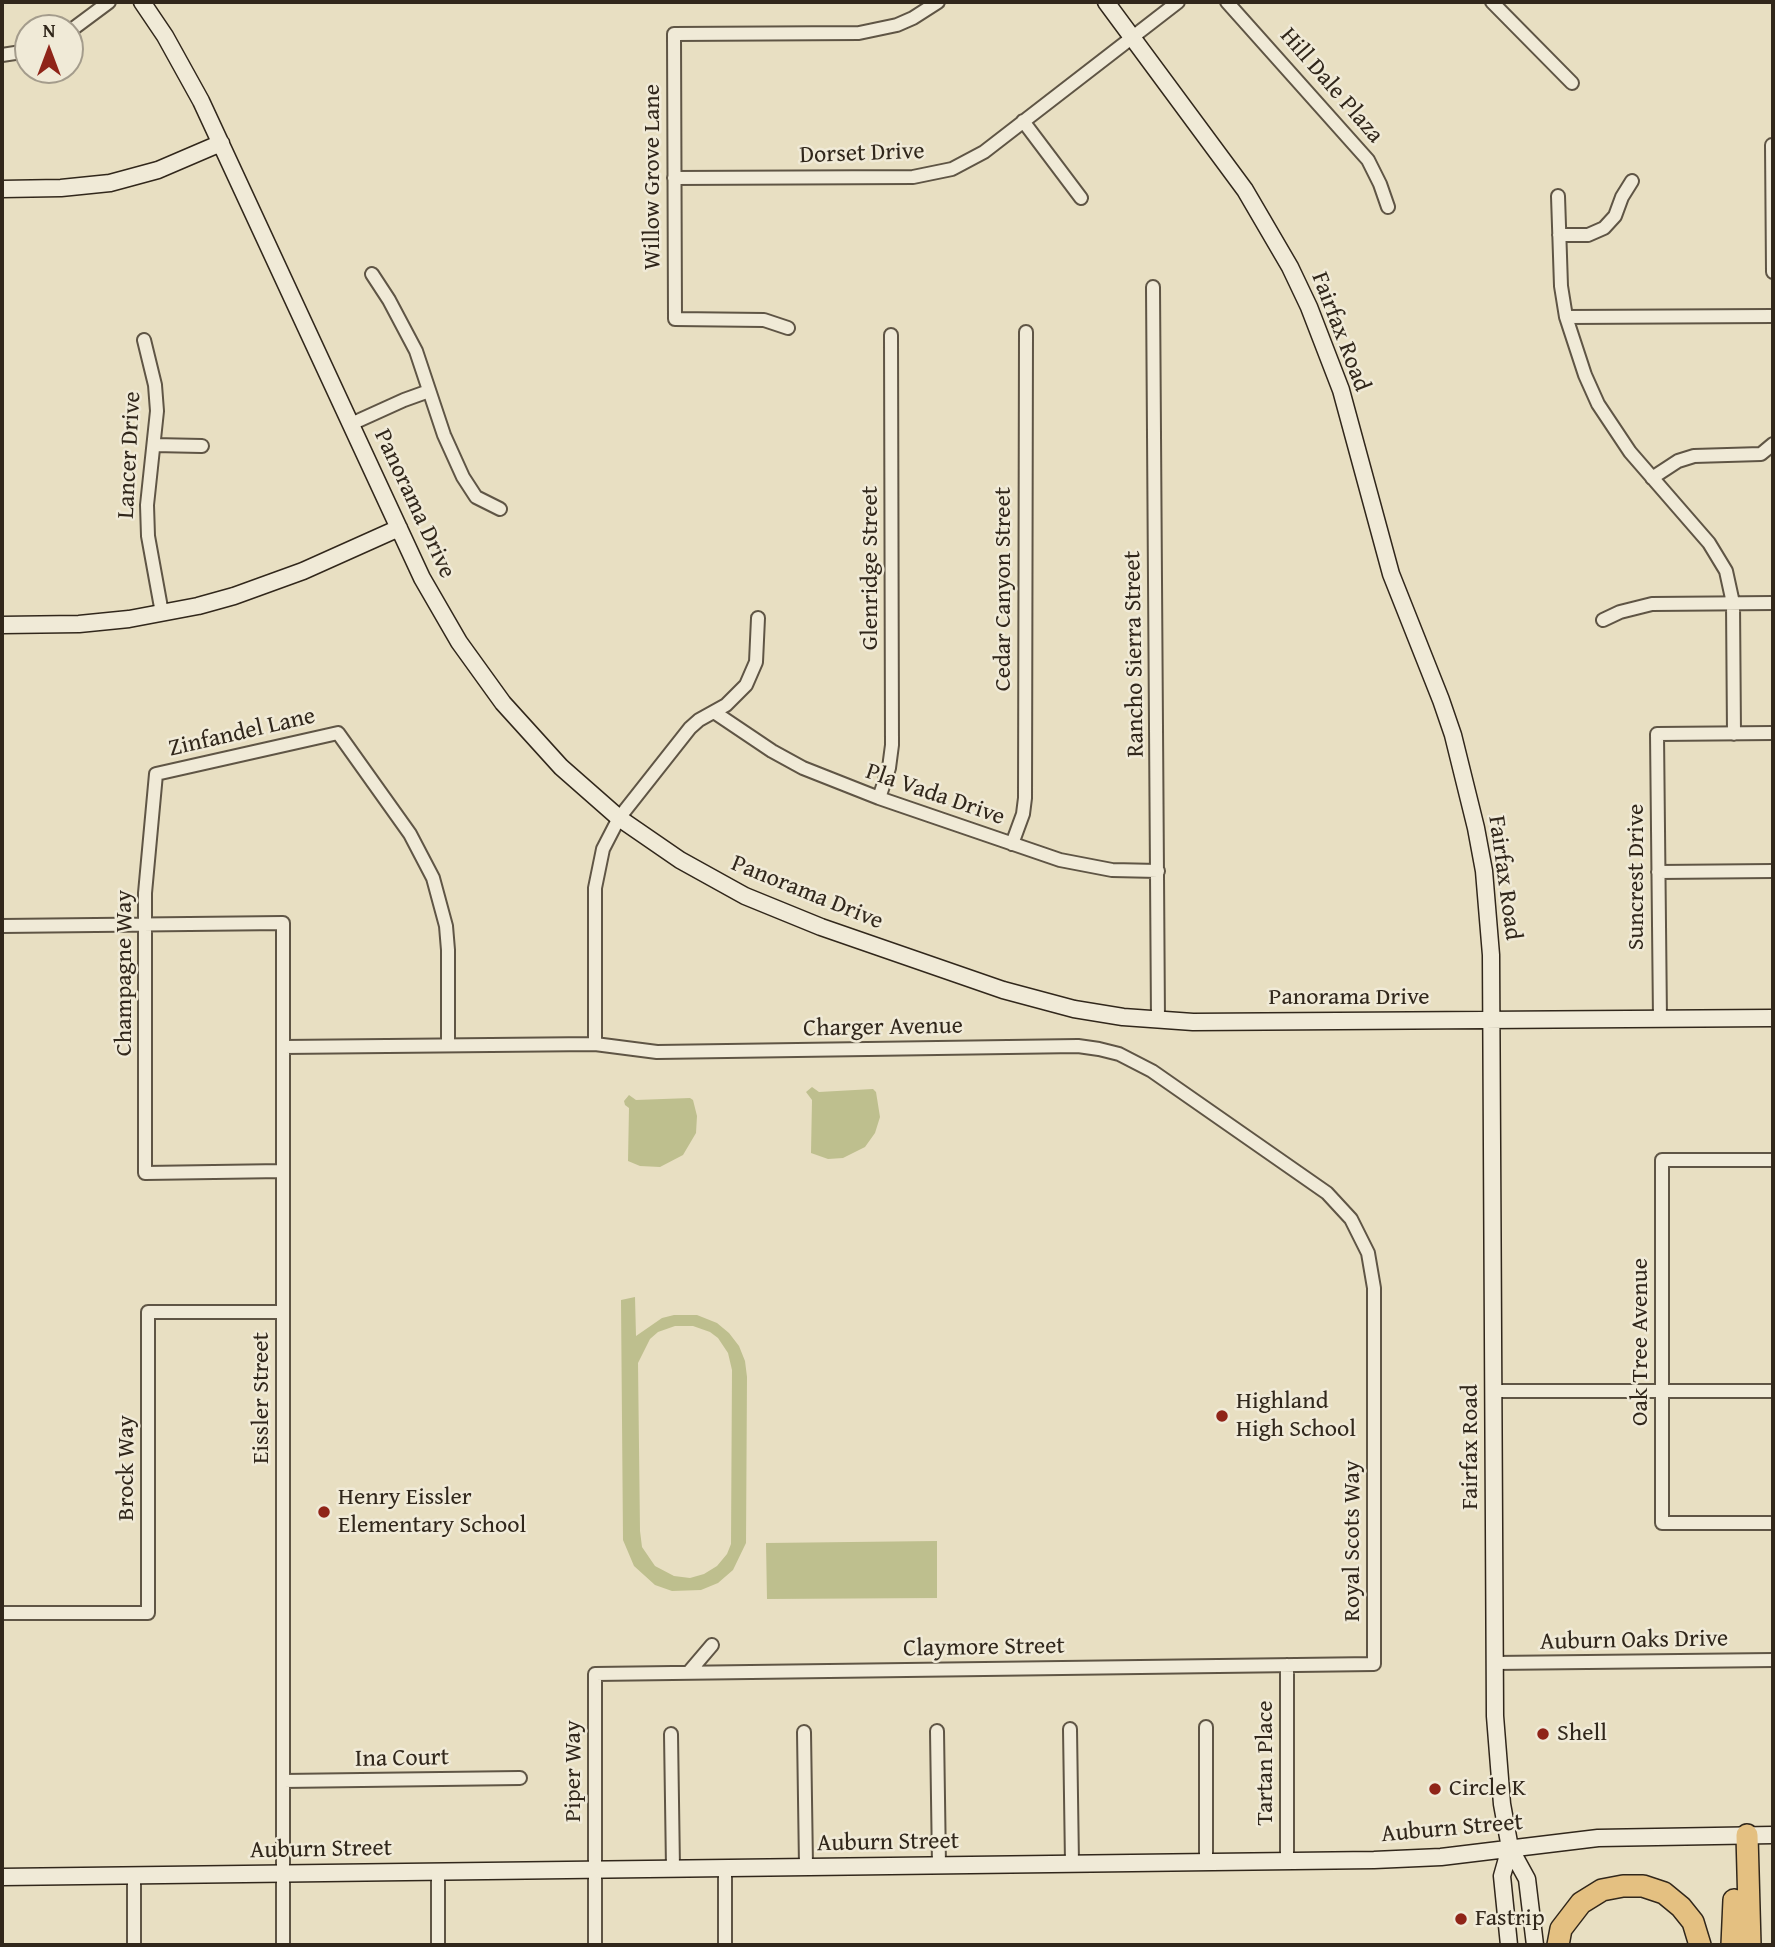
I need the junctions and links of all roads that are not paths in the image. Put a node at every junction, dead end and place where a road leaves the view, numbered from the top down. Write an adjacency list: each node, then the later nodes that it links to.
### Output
1 (109, 2): 8 (street)
2 (142, 2): 12 (main road, Panorama Drive)
3 (939, 2): 14 (street, Willow Grove Lane)
4 (1106, 2): 9 (main road, Fairfax Road)
5 (1178, 2): 9 (street, Dorset Drive)
6 (1227, 2): 19 (street, Hill Dale Plaza)
7 (1492, 2): 10 (street)
8 (84, 21)
9 (1133, 37): 11 (street, Dorset Drive); 59 (main road, Fairfax Road)
10 (1572, 83)
11 (1023, 121): 14 (street, Dorset Drive); 18 (street)
12 (221, 143): 16 (main road); 31 (main road, Panorama Drive)
13 (1772, 145): 21 (street)
14 (674, 178): 26 (street, Willow Grove Lane)
15 (1632, 181): 20 (street)
16 (2, 189)
17 (1558, 195): 20 (street)
18 (1082, 198)
19 (1388, 207)
20 (1559, 235): 25 (street)
21 (1773, 272)
22 (372, 274): 30 (street)
23 (1153, 286): 51 (street, Rancho Sierra Street)
24 (1773, 316): 25 (street)
25 (1566, 317): 35 (street)
26 (788, 328)
27 (1026, 332): 50 (street, Cedar Canyon Street)
28 (891, 335): 48 (street, Glenridge Street)
29 (144, 340): 32 (street, Lancer Drive)
30 (429, 391): 31 (street); 36 (street)
31 (351, 424): 37 (main road, Panorama Drive)
32 (153, 445): 33 (street); 40 (street, Lancer Drive)
33 (202, 446)
34 (1771, 446): 35 (street)
35 (1652, 478): 38 (street)
36 (500, 509)
37 (399, 528): 40 (main road); 49 (main road, Panorama Drive)
38 (1733, 603): 39 (street); 42 (street); 46 (street)
39 (1773, 603)
40 (162, 614): 43 (main road)
41 (758, 618): 44 (street)
42 (1603, 620)
43 (2, 625)
44 (714, 712): 48 (street, Pla Vada Drive); 49 (street)
45 (1773, 733): 46 (street)
46 (1734, 734): 53 (street, Suncrest Drive)
47 (156, 774): 54 (street, Champagne Way); 61 (street, Zinfandel Lane)
48 (879, 798): 50 (street, Pla Vada Drive)
49 (619, 818): 58 (main road, Panorama Drive); 60 (street)
50 (1012, 844): 51 (street, Pla Vada Drive)
51 (1158, 871): 58 (street, Rancho Sierra Street)
52 (1773, 871): 53 (street)
53 (1658, 872): 57 (street, Suncrest Drive)
54 (145, 924): 55 (street); 62 (street, Eissler Street); 64 (street, Champagne Way)
55 (2, 926)
56 (1773, 1018): 57 (main road, Panorama Drive)
57 (1660, 1019): 59 (main road, Panorama Drive)
58 (1158, 1020): 59 (main road, Panorama Drive)
59 (1492, 1020): 67 (main road, Fairfax Road)
60 (595, 1044): 61 (street, Charger Avenue); 65 (street, Charger Avenue)
61 (449, 1045): 62 (street, Charger Avenue)
62 (283, 1047): 64 (street, Eissler Street)
63 (1773, 1160): 68 (street, Oak Tree Avenue)
64 (283, 1171): 66 (street, Eissler Street)
65 (1374, 1292): 75 (street, Royal Scots Way)
66 (283, 1312): 71 (street, Brock Way); 85 (street, Eissler Street)
67 (1494, 1391): 68 (street); 74 (main road, Fairfax Road)
68 (1662, 1391): 69 (street); 70 (street, Oak Tree Avenue)
69 (1773, 1391)
70 (1773, 1523)
71 (2, 1613)
72 (712, 1645): 77 (street)
73 (1773, 1660): 74 (street, Auburn Oaks Drive)
74 (1494, 1663): 88 (main road, Fairfax Road)
75 (1374, 1664): 76 (street, Claymore Street)
76 (1287, 1665): 77 (street, Claymore Street); 90 (street, Tartan Place)
77 (689, 1672): 78 (street, Claymore Street)
78 (595, 1674): 96 (street, Piper Way)
79 (1206, 1727): 89 (street)
80 (1070, 1729): 91 (street)
81 (937, 1731): 92 (street)
82 (804, 1732): 94 (street)
83 (671, 1734): 95 (street)
84 (520, 1778): 85 (street, Ina Court)
85 (283, 1781): 98 (street, Eissler Street)
86 (1740, 1835): 87 (main road, Auburn Street); 88 (main road, Auburn Street); 110 (highway); 111 (highway)
87 (1773, 1835)
88 (1510, 1848): 90 (main road, Auburn Street); 106 (main road, Fairfax Road); 107 (main road, Fairfax Road)
89 (1206, 1861): 90 (main road, Auburn Street); 91 (main road, Auburn Street)
90 (1287, 1861)
91 (1072, 1863): 92 (main road, Auburn Street)
92 (939, 1865): 94 (main road, Auburn Street)
93 (725, 1867): 94 (main road, Auburn Street); 95 (main road, Auburn Street); 105 (street)
94 (806, 1867)
95 (673, 1868): 96 (main road, Auburn Street)
96 (595, 1869): 97 (main road, Auburn Street); 104 (street, Piper Way)
97 (438, 1871): 98 (main road, Auburn Street); 103 (street)
98 (283, 1873): 99 (main road, Auburn Street); 102 (street, Eissler Street)
99 (134, 1875): 100 (main road, Auburn Street); 101 (street)
100 (2, 1877)
101 (134, 1945)
102 (283, 1945)
103 (438, 1945)
104 (595, 1945)
105 (725, 1945)
106 (1509, 1945)
107 (1535, 1945)
108 (1558, 1945): 109 (highway)
109 (1700, 1945)
110 (1732, 1945)
111 (1751, 1945)

